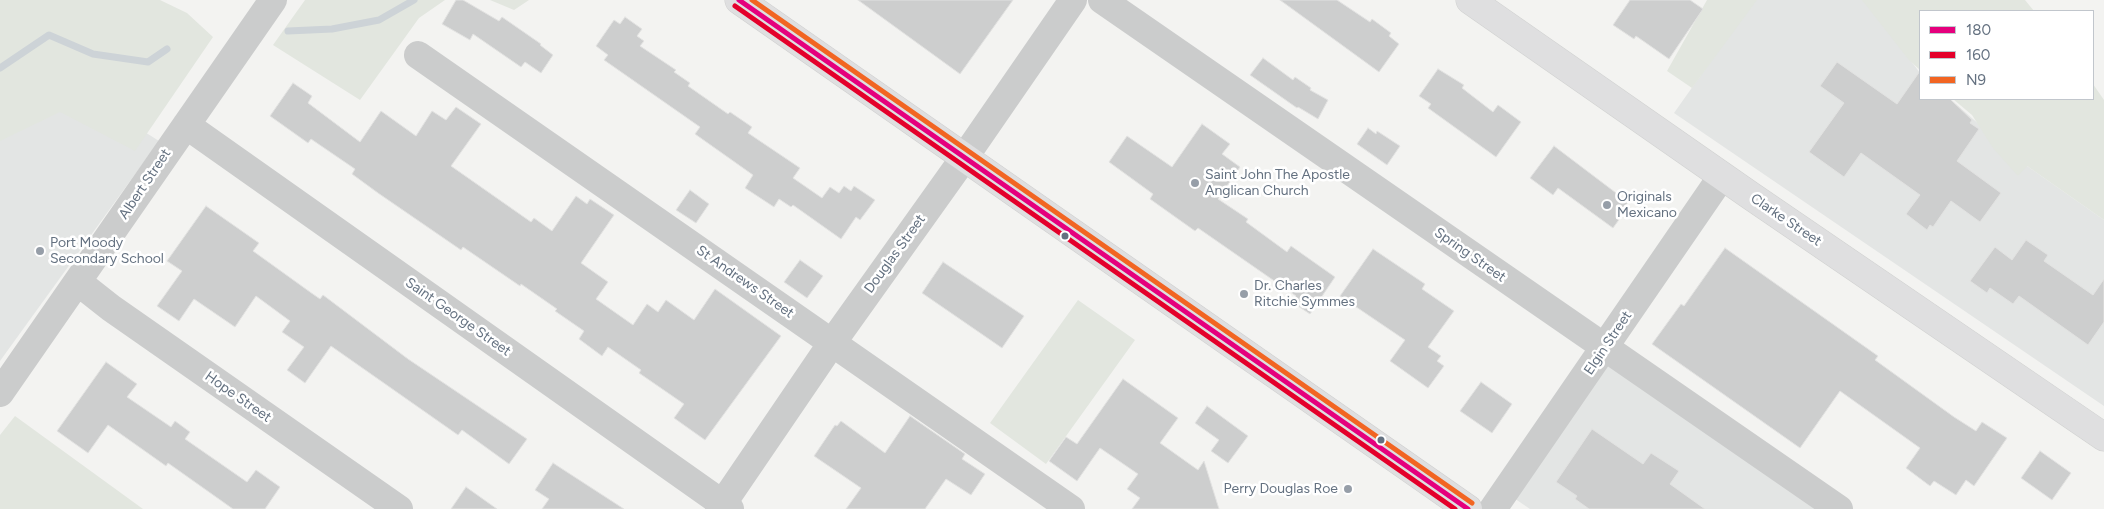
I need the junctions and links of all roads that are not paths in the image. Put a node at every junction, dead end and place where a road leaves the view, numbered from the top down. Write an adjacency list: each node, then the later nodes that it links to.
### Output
1 (273, 0): 7 (street, Albert Street)
2 (739, 0): 8 (main road)
3 (1073, 0): 8 (street, Douglas Street)
4 (1102, 0): 12 (street, Spring Street)
5 (1470, 0): 9 (main road, Clarke Street)
6 (418, 55): 11 (street, St Andrews Street)
7 (186, 125): 10 (street, Albert Street); 15 (street, Saint George Street)
8 (964, 158): 11 (street, Douglas Street); 18 (main road)
9 (1722, 176): 12 (street, Elgin Street); 14 (main road, Clarke Street)
10 (78, 282): 13 (street, Albert Street); 16 (street, Hope Street)
11 (832, 343): 15 (street, Douglas Street); 17 (street, St Andrews Street)
12 (1604, 348): 19 (street, Elgin Street); 20 (street, Spring Street)
13 (0, 393)
14 (2104, 437)
15 (724, 507)
16 (399, 509)
17 (1071, 509)
18 (1468, 509)
19 (1492, 509)
20 (1838, 509)

